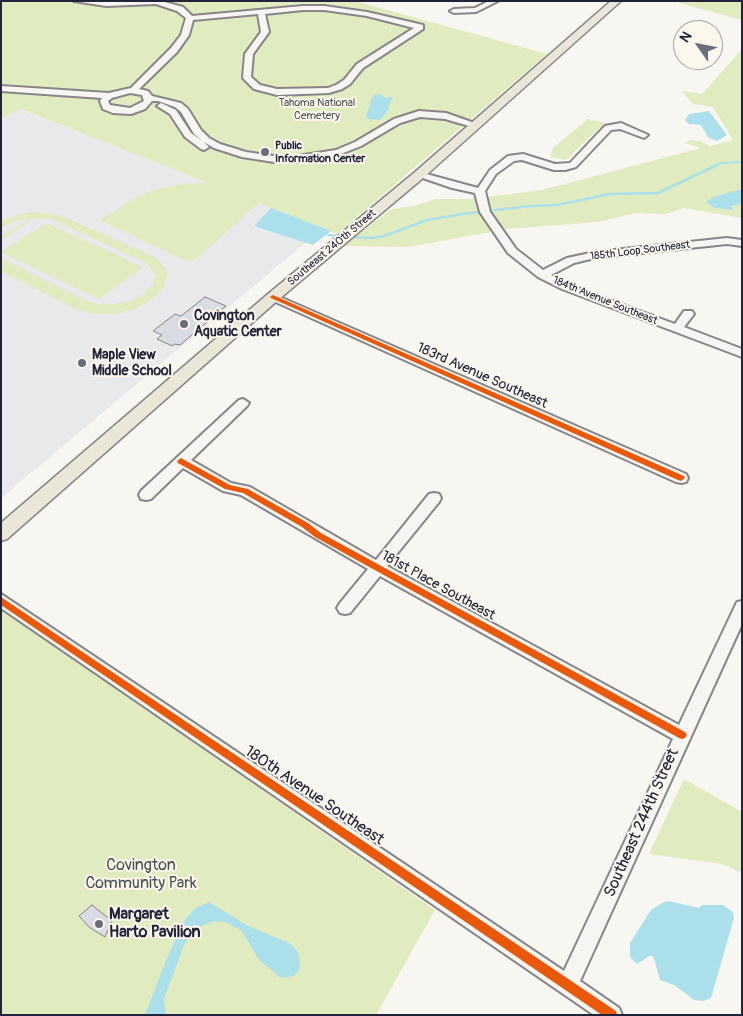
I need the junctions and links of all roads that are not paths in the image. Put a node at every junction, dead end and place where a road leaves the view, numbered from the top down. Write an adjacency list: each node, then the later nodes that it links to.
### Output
1 (76, 1): 6 (street)
2 (495, 1): 4 (street)
3 (617, 1): 13 (main road, Southeast 240th Street)
4 (454, 11)
5 (261, 12): 5 (street); 6 (street)
6 (190, 18): 8 (street)
7 (1, 88): 10 (street)
8 (134, 90): 10 (street); 11 (street)
9 (1, 93): 10 (street)
10 (107, 98): 11 (street)
11 (147, 102): 14 (street); 16 (street)
12 (450, 121): 13 (street); 14 (street); 16 (street)
13 (473, 128): 17 (main road, Southeast 240th Street)
14 (379, 133): 16 (street)
15 (644, 135): 18 (street)
16 (389, 136)
17 (419, 175): 18 (street); 21 (main road, Southeast 240th Street)
18 (480, 191): 20 (street, 184th Avenue Southeast)
19 (742, 243): 20 (street, 185th Loop Southeast)
20 (542, 275): 23 (street, 184th Avenue Southeast)
21 (273, 296): 27 (street, 183rd Avenue Southeast); 30 (main road, Southeast 240th Street)
22 (688, 314): 23 (street)
23 (677, 329): 24 (street, 184th Avenue Southeast)
24 (742, 353)
25 (243, 403): 26 (street)
26 (181, 461): 28 (street); 31 (street, 181st Place Southeast)
27 (681, 478)
28 (146, 495)
29 (434, 498): 31 (street)
30 (1, 534)
31 (378, 567): 34 (street); 35 (street, 181st Place Southeast)
32 (1, 600): 36 (street, 180th Avenue Southeast)
33 (742, 607): 35 (street, Southeast 244th Street)
34 (345, 608)
35 (682, 735): 36 (street, Southeast 244th Street)
36 (568, 985): 37 (street, 180th Avenue Southeast)
37 (612, 1015)

